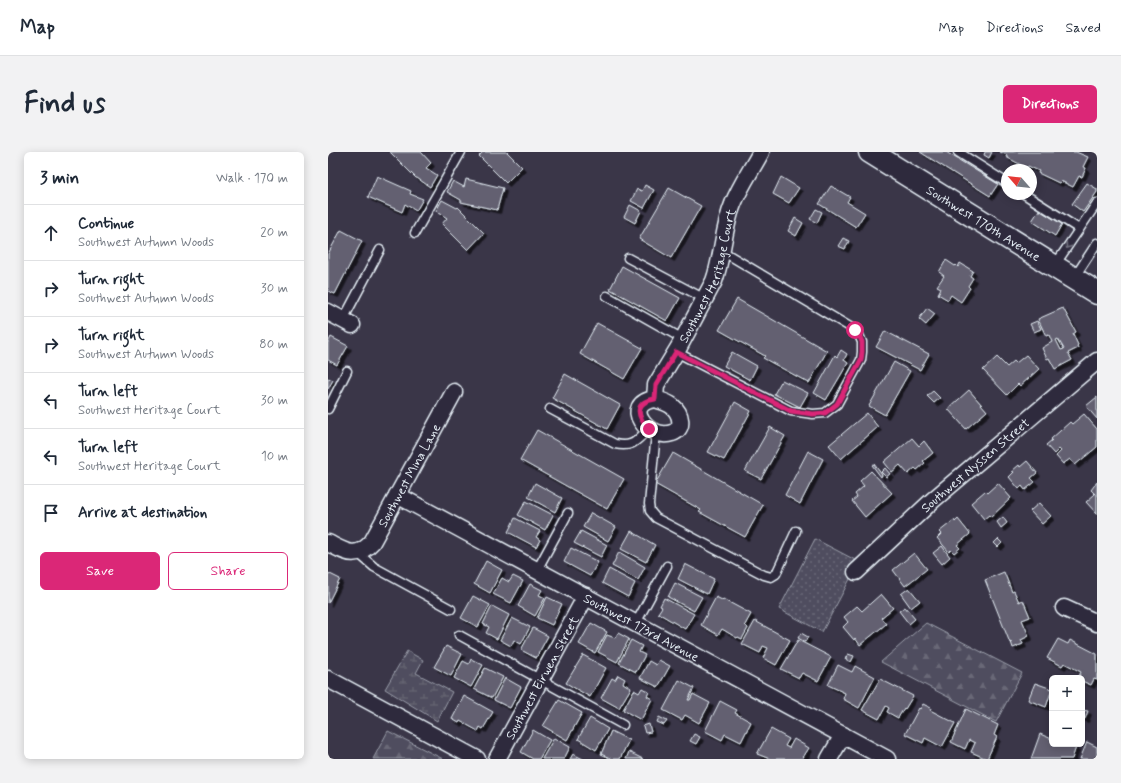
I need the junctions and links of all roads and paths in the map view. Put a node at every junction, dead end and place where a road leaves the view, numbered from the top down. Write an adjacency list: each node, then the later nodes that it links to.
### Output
1 (461, 152): 9 (lane)
2 (761, 152): 12 (street, Southwest Heritage Court)
3 (870, 152): 14 (main road, Southwest 170th Avenue)
4 (958, 152): 5 (lane)
5 (1001, 179)
6 (1033, 200): 8 (lane)
7 (1097, 203): 8 (lane)
8 (1079, 229): 14 (lane, one-way to 14)
9 (415, 233)
10 (1097, 243): 15 (lane)
11 (380, 250): 20 (lane)
12 (722, 251): 18 (street, Southwest Heritage Court); 21 (lane)
13 (628, 258): 18 (lane)
14 (1054, 266): 15 (main road, Southwest 170th Avenue)
15 (1074, 279): 16 (main road, Southwest 170th Avenue)
16 (1097, 293)
17 (606, 296): 21 (lane)
18 (705, 299): 21 (street, Southwest Heritage Court)
19 (328, 312): 20 (street)
20 (347, 323)
21 (680, 345): 25 (street, Southwest Heritage Court)
22 (1097, 361): 36 (street, Southwest Nyssen Street)
23 (347, 371): 26 (lane)
24 (454, 392): 29 (street, Southwest Mina Lane)
25 (655, 399): 28 (street); 28 (street)
26 (328, 409)
27 (550, 409): 28 (lane)
28 (653, 431): 31 (lane)
29 (397, 495): 33 (street, Southwest Mina Lane); 35 (street, Southwest 173rd Avenue)
30 (568, 513): 35 (lane)
31 (796, 531)
32 (328, 543): 33 (street)
33 (358, 553): 38 (lane)
34 (667, 566): 40 (lane)
35 (537, 570): 37 (street, Southwest 173rd Avenue)
36 (856, 572)
37 (586, 596): 40 (street, Southwest 173rd Avenue); 44 (street, Southwest Eirwen Street)
38 (451, 608)
39 (1064, 608): 41 (street)
40 (636, 623): 46 (street, Southwest 173rd Avenue)
41 (1097, 623)
42 (458, 635): 44 (lane)
43 (328, 679): 47 (street)
44 (540, 680): 45 (lane); 48 (street, Southwest Eirwen Street)
45 (623, 725)
46 (843, 735): 49 (street); 50 (street, Southwest 173rd Avenue)
47 (477, 759)
48 (497, 759)
49 (829, 759)
50 (887, 759)

